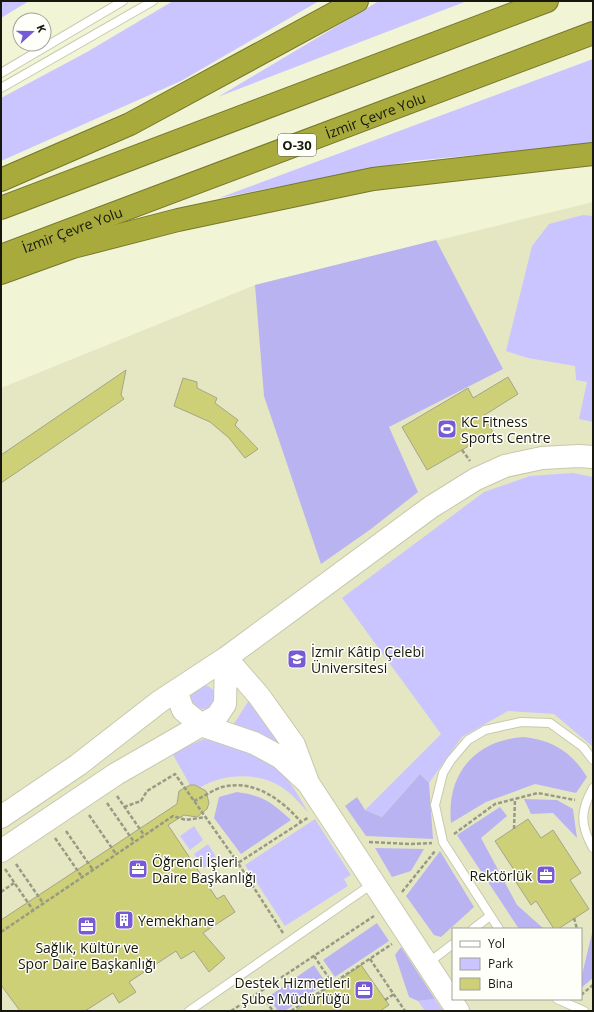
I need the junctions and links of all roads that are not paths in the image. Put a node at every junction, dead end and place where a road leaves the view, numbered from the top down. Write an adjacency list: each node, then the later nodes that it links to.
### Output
1 (123, 1): 6 (lane)
2 (153, 1): 7 (lane)
3 (357, 1): 9 (highway)
4 (547, 1): 10 (highway)
5 (593, 33): 11 (highway, İzmir Çevre Yolu / O-30)
6 (1, 73)
7 (1, 88)
8 (593, 154): 12 (highway)
9 (1, 180)
10 (1, 208)
11 (1, 256)
12 (1, 273)
13 (593, 457): 14 (street)
14 (226, 658): 15 (street); 16 (street); 18 (street)
15 (176, 691): 16 (street); 20 (street)
16 (201, 726): 18 (street); 22 (street)
17 (593, 760): 24 (lane)
18 (308, 783): 23 (street)
19 (593, 788): 21 (lane)
20 (1, 817)
21 (593, 848)
22 (2, 855)
23 (374, 883): 28 (street); 30 (lane)
24 (490, 916): 25 (lane); 26 (lane)
25 (474, 928)
26 (498, 928)
27 (452, 945): 28 (lane)
28 (427, 964): 31 (street)
29 (559, 1000): 32 (lane)
30 (189, 1011)
31 (458, 1011)
32 (584, 1011)

